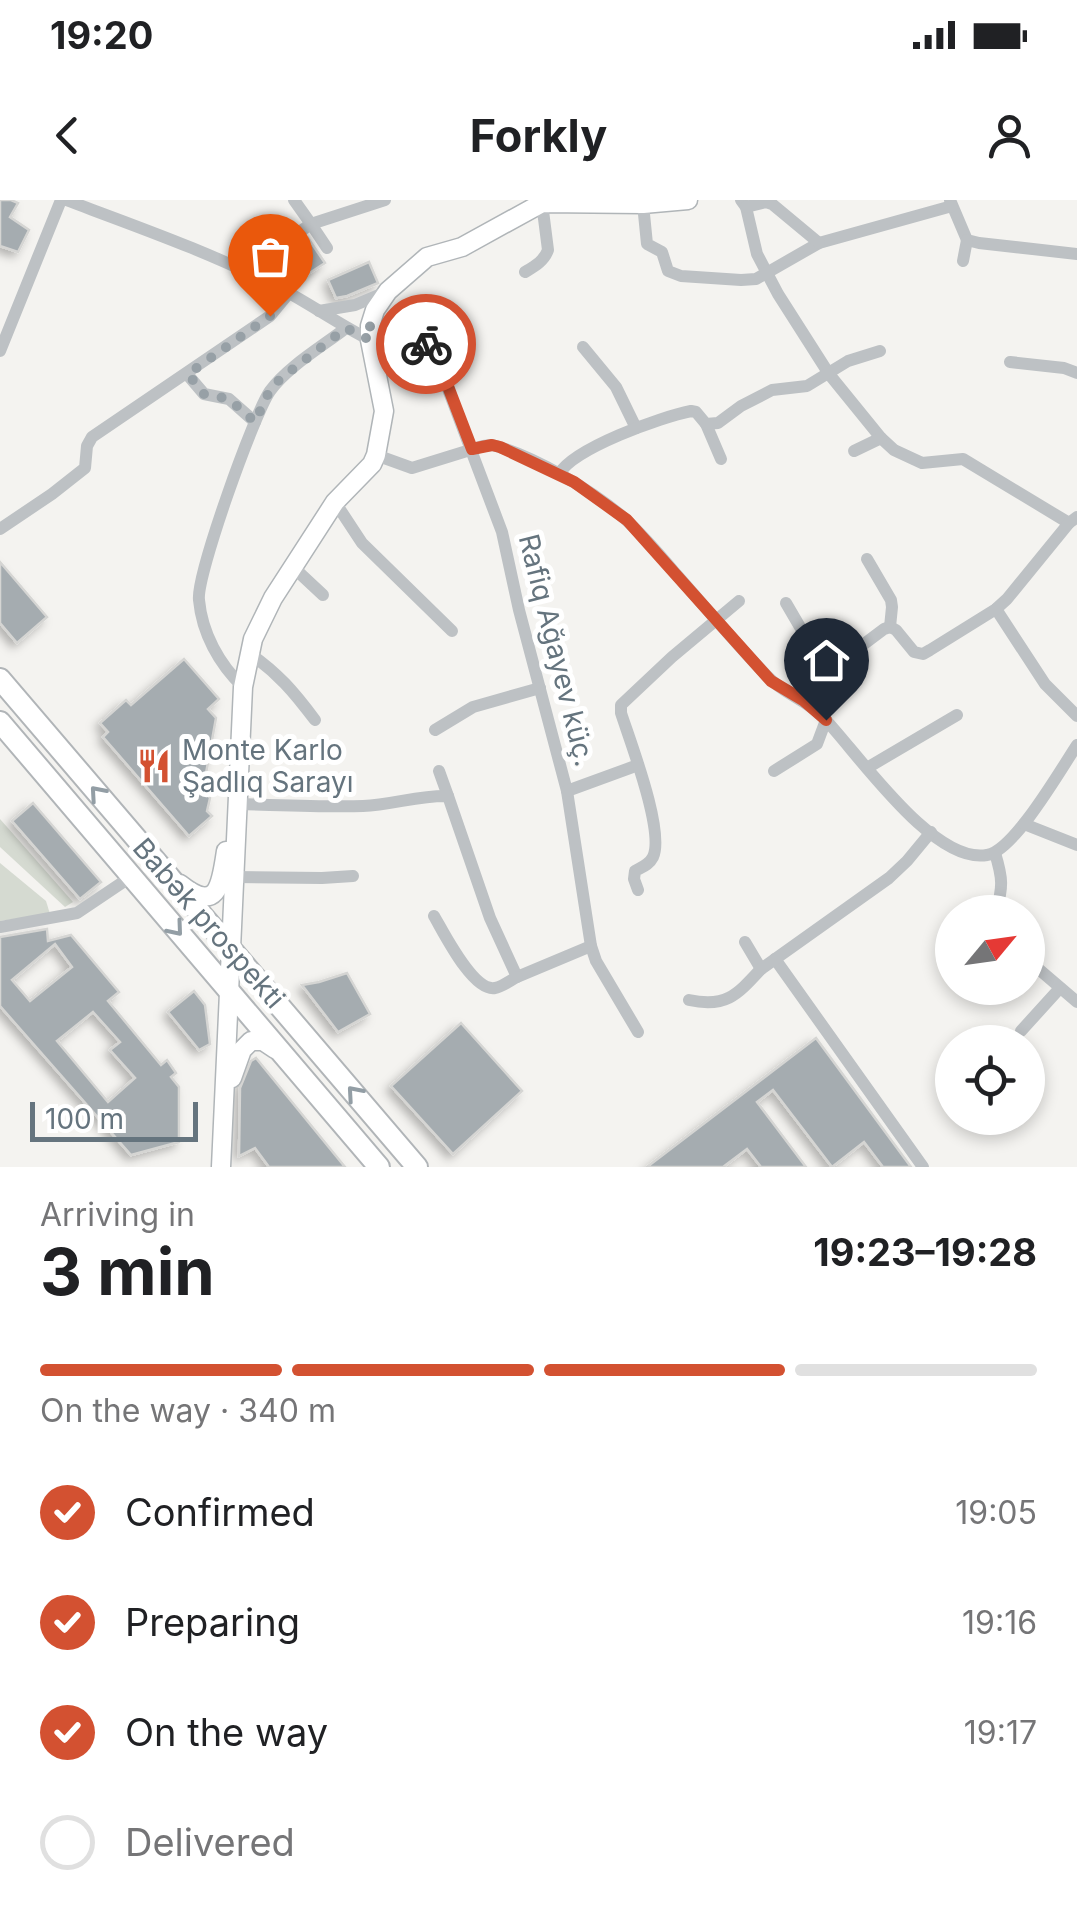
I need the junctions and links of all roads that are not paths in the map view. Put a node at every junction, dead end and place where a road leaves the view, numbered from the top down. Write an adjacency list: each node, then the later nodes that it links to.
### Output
1 (64, 200): 16 (street, Rafiq Ağayev küç.); 24 (street)
2 (294, 200): 9 (street)
3 (385, 200): 9 (street)
4 (688, 200): 7 (street)
5 (542, 203): 7 (street); 15 (street); 18 (street)
6 (951, 203): 10 (street); 11 (street)
7 (643, 204): 17 (street)
8 (744, 204): 11 (street); 17 (street)
9 (311, 224): 12 (street); 16 (street)
10 (968, 240): 13 (street); 14 (street)
11 (818, 243): 17 (street)
12 (327, 248)
13 (1077, 254)
14 (963, 261)
15 (525, 272)
16 (252, 275): 19 (street, Rafiq Ağayev küç.)
17 (767, 275): 28 (street)
18 (388, 291): 20 (street); 22 (street)
19 (289, 293): 20 (street, Rafiq Ağayev küç.); 27 (street)
20 (318, 311): 21 (street, Rafiq Ağayev küç.)
21 (346, 328): 22 (street, Rafiq Ağayev küç.); 30 (street)
22 (370, 333): 34 (street, Rafiq Ağayev küç.); 36 (street)
23 (583, 347): 32 (street)
24 (0, 351)
25 (880, 351): 28 (street)
26 (1010, 362): 29 (street)
27 (188, 374): 30 (street); 41 (street)
28 (830, 374): 31 (street); 33 (street)
29 (1077, 374)
30 (255, 422): 54 (street)
31 (706, 424): 32 (street); 37 (street)
32 (636, 428): 38 (street)
33 (880, 438): 35 (street); 40 (street)
34 (472, 449): 36 (street); 38 (street); 55 (street, Rafiq Ağayev küç.)
35 (854, 451)
36 (376, 455): 39 (street)
37 (720, 458)
38 (559, 474): 48 (street)
39 (335, 502): 43 (street); 50 (street)
40 (1073, 520): 47 (street)
41 (0, 529)
42 (867, 559): 49 (street)
43 (293, 567): 44 (street); 51 (street)
44 (323, 595)
45 (739, 601): 48 (street)
46 (786, 604): 52 (street)
47 (996, 608): 49 (street); 58 (street)
48 (717, 621): 56 (street); 64 (street)
49 (890, 627): 52 (street)
50 (452, 631)
51 (250, 653): 54 (street); 59 (street)
52 (822, 673): 56 (street)
53 (0, 680): 76 (main road, Babək prospekti, one-way to 53)
54 (243, 687): 70 (street)
55 (540, 688): 62 (street); 68 (street, Rafiq Ağayev küç.)
56 (794, 695): 60 (street)
57 (957, 714): 65 (street)
58 (1077, 716)
59 (315, 720)
60 (826, 720): 65 (street); 66 (street)
61 (0, 722): 77 (main road, Babək prospekti)
62 (435, 730)
63 (1077, 744): 72 (street)
64 (638, 765): 68 (street); 80 (street)
65 (867, 768): 73 (street)
66 (774, 771)
67 (440, 772): 69 (street)
68 (567, 791): 85 (street, Rafiq Ağayev küç.)
69 (448, 796): 70 (street); 90 (street)
70 (238, 804): 71 (street)
71 (238, 824): 76 (street); 78 (street)
72 (1024, 824): 74 (street); 75 (street)
73 (930, 832): 75 (street); 87 (street)
74 (1077, 846)
75 (994, 854): 81 (street)
76 (163, 870): 86 (main road, Babək prospekti)
77 (132, 876): 83 (street); 92 (main road, Babək prospekti, one-way to 92)
78 (234, 876): 79 (street); 86 (street)
79 (353, 876)
80 (638, 890)
81 (1001, 895)
82 (434, 916): 90 (street)
83 (0, 927)
84 (745, 942): 88 (street)
85 (592, 946): 90 (street); 96 (street, Rafiq Ağayev küç.)
86 (231, 950): 92 (street); 101 (main road, Babək prospekti, one-way to 86)
87 (775, 959): 88 (street); 102 (street)
88 (761, 969): 93 (street)
89 (1045, 975): 91 (street)
90 (517, 977)
91 (1060, 988): 94 (street); 95 (street)
92 (230, 992): 97 (main road, Babək prospekti); 98 (street)
93 (689, 1000)
94 (1077, 1002)
95 (1026, 1025)
96 (638, 1032)
97 (289, 1060): 98 (street); 100 (main road, Babək prospekti)
98 (224, 1102): 99 (street)
99 (221, 1167)
100 (378, 1167)
101 (417, 1167)
102 (922, 1167)

